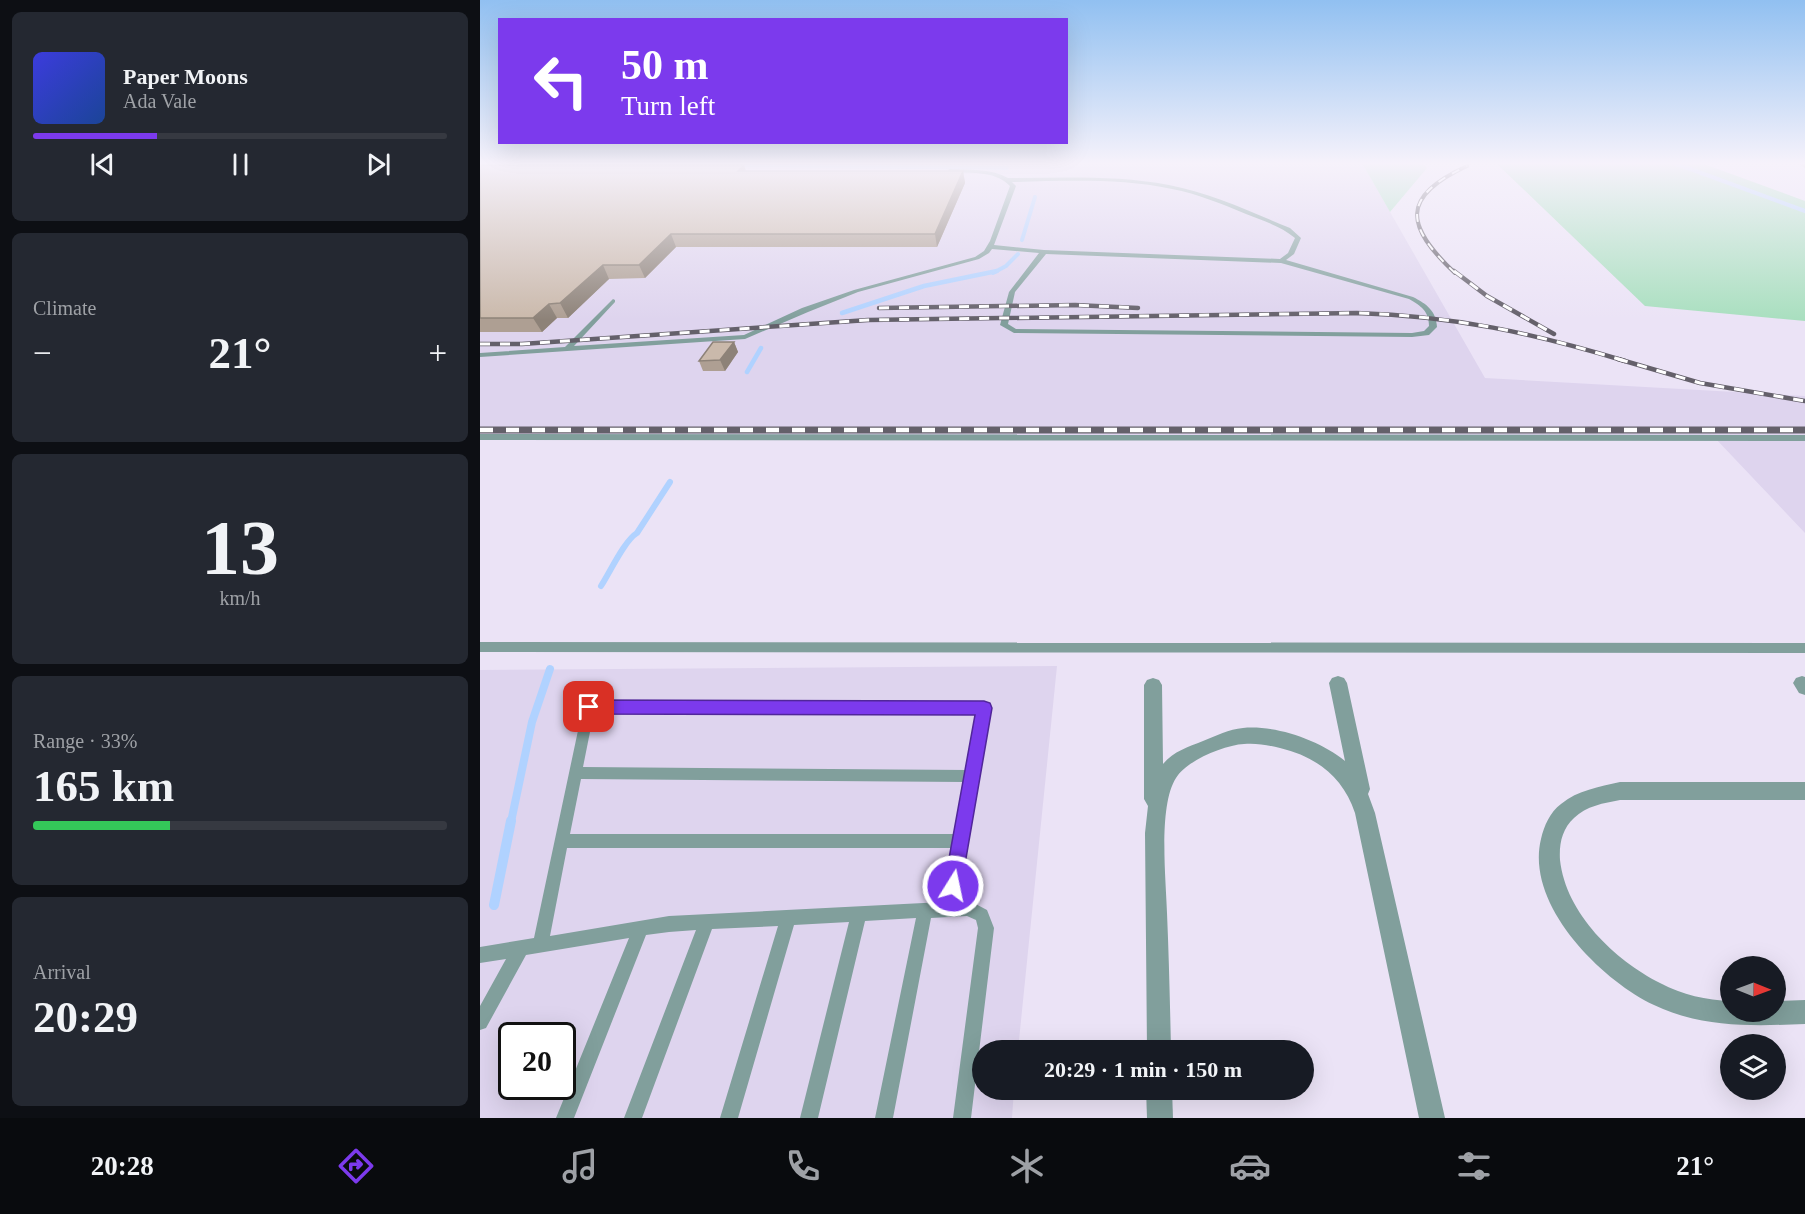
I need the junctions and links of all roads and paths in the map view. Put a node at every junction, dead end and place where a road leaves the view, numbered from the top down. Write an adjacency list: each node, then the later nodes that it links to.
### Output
1 (1003, 215): 3 (lane)
2 (1252, 215): 5 (lane)
3 (990, 247): 4 (lane); 7 (lane)
4 (1044, 252): 5 (lane); 5 (lane)
5 (1281, 261)
6 (613, 301): 7 (lane)
7 (567, 349): 8 (lane)
8 (480, 355)
9 (480, 437): 10 (lane)
10 (1805, 438)
11 (480, 647): 12 (lane)
12 (1805, 648)
13 (1338, 683): 18 (street)
14 (1153, 685): 19 (street)
15 (576, 773): 16 (lane); 16 (lane); 20 (lane)
16 (972, 776): 21 (lane)
17 (1805, 791): 31 (street)
18 (1365, 813): 19 (street); 42 (street)
19 (1155, 833): 33 (street)
20 (562, 841): 21 (lane); 28 (lane)
21 (961, 842): 22 (lane)
22 (949, 909): 23 (lane); 40 (lane)
23 (925, 910): 24 (lane); 39 (lane)
24 (859, 914): 25 (lane); 38 (lane)
25 (788, 918): 26 (lane); 37 (lane)
26 (707, 922): 27 (lane); 36 (lane)
27 (641, 929): 28 (lane); 35 (lane)
28 (540, 945): 29 (lane)
29 (521, 948): 30 (lane); 32 (lane)
30 (480, 955)
31 (1805, 1012)
32 (480, 1022)
33 (1159, 1040)
34 (1159, 1100): 41 (street)
35 (565, 1118)
36 (633, 1118)
37 (729, 1118)
38 (809, 1118)
39 (884, 1118)
40 (962, 1118)
41 (1160, 1118)
42 (1432, 1118)

